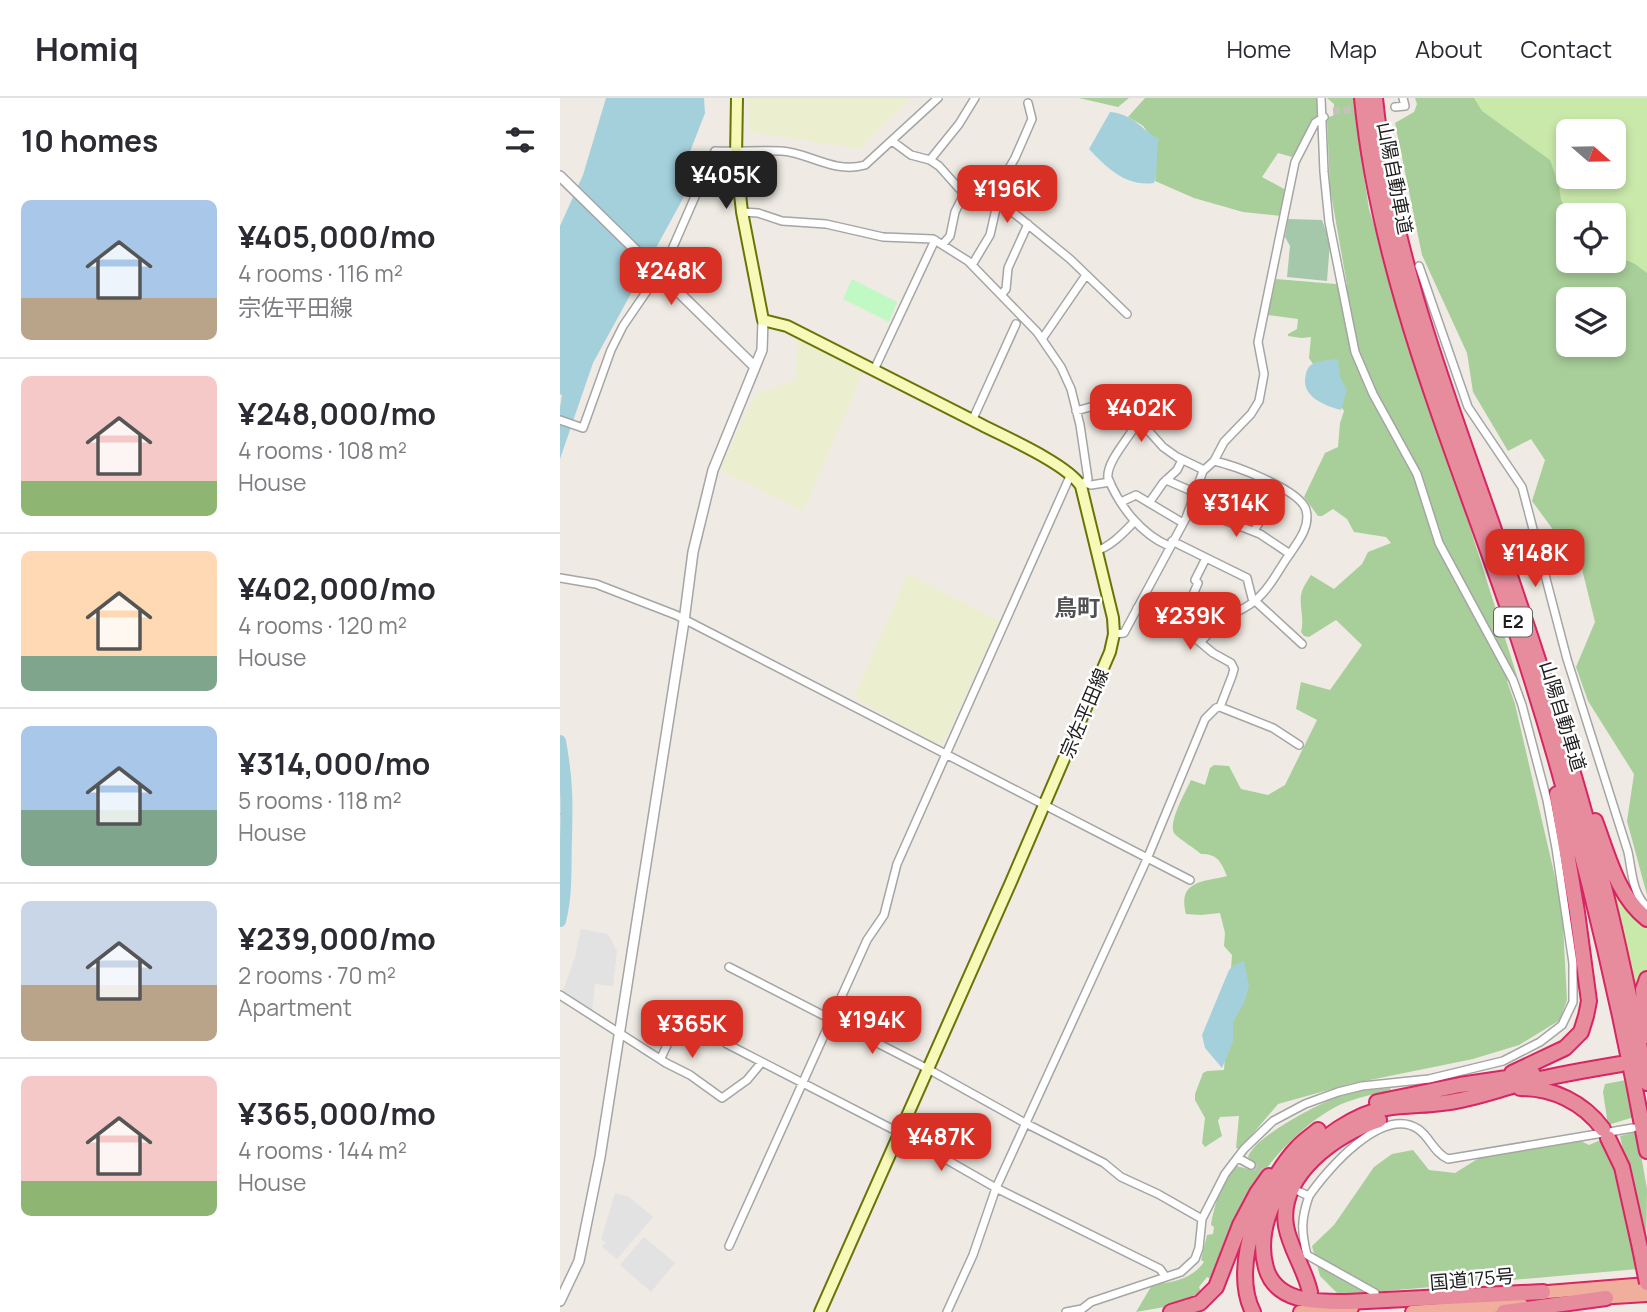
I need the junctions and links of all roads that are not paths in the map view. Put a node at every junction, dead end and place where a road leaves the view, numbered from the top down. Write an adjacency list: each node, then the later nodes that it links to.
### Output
1 (737, 98): 13 (main road)
2 (938, 98): 12 (street)
3 (975, 98): 14 (street)
4 (1321, 98): 11 (street)
5 (1363, 98): 65 (highway, 山陽自動車道 / E2)
6 (1375, 98): 63 (highway, 山陽自動車道 / E2)
7 (1403, 98): 9 (street)
8 (1028, 103): 17 (street)
9 (1395, 107)
10 (1333, 111): 11 (street)
11 (1324, 113): 37 (street); 92 (street)
12 (892, 141): 13 (street); 14 (street)
13 (736, 152): 18 (main road); 23 (street)
14 (930, 160): 16 (street)
15 (560, 176): 23 (street)
16 (964, 194): 17 (street); 20 (street)
17 (996, 198): 19 (street); 21 (street)
18 (742, 212): 20 (street); 27 (main road)
19 (1028, 223): 24 (street); 25 (street)
20 (939, 242): 21 (street); 31 (street)
21 (972, 265): 25 (street)
22 (1419, 266): 71 (street)
23 (660, 275): 30 (street); 33 (street)
24 (1086, 275): 26 (street); 29 (street)
25 (1002, 296): 29 (street)
26 (1127, 314)
27 (763, 320): 30 (street); 31 (main road, 宗佐平田線)
28 (1016, 324): 34 (street)
29 (1042, 339): 32 (street)
30 (755, 367): 58 (street)
31 (874, 370): 34 (main road, 宗佐平田線)
32 (1076, 411): 35 (street); 42 (street)
33 (560, 420)
34 (972, 421): 39 (main road, 宗佐平田線)
35 (1137, 423): 36 (street); 41 (street)
36 (1182, 460): 38 (street); 40 (street)
37 (1214, 461): 38 (street); 43 (street)
38 (1204, 470): 44 (street)
39 (1071, 474): 42 (main road, 宗佐平田線); 67 (street)
40 (1166, 480): 44 (street); 46 (street)
41 (1110, 482): 42 (street); 45 (street)
42 (1083, 485): 52 (main road, 宗佐平田線)
43 (1280, 488): 50 (street); 53 (street)
44 (1196, 493): 47 (street)
45 (1121, 502): 46 (street); 48 (street)
46 (1149, 503): 49 (street)
47 (1191, 507): 49 (street); 50 (street)
48 (1135, 521): 51 (street); 52 (street)
49 (1183, 523): 51 (street)
50 (1254, 531): 53 (street)
51 (1170, 544): 54 (street); 57 (street)
52 (1096, 551): 60 (main road, 宗佐平田線)
53 (1290, 554): 56 (street)
54 (1206, 558): 56 (street); 59 (street)
55 (560, 578): 58 (street)
56 (1255, 601): 61 (street); 62 (street)
57 (1137, 608): 59 (street); 60 (street)
58 (684, 621): 67 (street); 77 (street)
59 (1180, 625): 61 (street)
60 (1114, 634): 68 (main road, 宗佐平田線)
61 (1200, 642): 64 (street)
62 (1302, 644)
63 (1541, 671): 72 (highway); 85 (highway, 山陽自動車道 / E2)
64 (1220, 708): 66 (street); 69 (street)
65 (1549, 735): 83 (highway); 91 (highway, 山陽自動車道 / E2)
66 (1299, 745)
67 (947, 753): 68 (street); 76 (street)
68 (1045, 806): 69 (street); 82 (main road, 宗佐平田線)
69 (1147, 859): 70 (street); 87 (street)
70 (1190, 880)
71 (1647, 907)
72 (1647, 919)
73 (729, 967): 76 (street)
74 (1647, 979): 78 (highway)
75 (560, 995): 77 (street)
76 (831, 1020): 82 (street); 84 (street)
77 (619, 1032): 79 (street); 107 (street)
78 (1647, 1045)
79 (661, 1058): 81 (street); 81 (street)
80 (1620, 1060): 83 (highway)
81 (762, 1062): 84 (street)
82 (928, 1069): 87 (street); 89 (main road, 宗佐平田線)
83 (1506, 1082): 86 (highway); 90 (highway); 101 (highway, bridge)
84 (803, 1083): 89 (street); 98 (street)
85 (1647, 1083)
86 (1410, 1107): 102 (highway); 103 (highway)
87 (1025, 1123): 94 (street); 97 (street)
88 (1633, 1128): 96 (street)
89 (900, 1133): 94 (street); 109 (main road, 宗佐平田線)
90 (1297, 1148): 108 (highway); 112 (highway)
91 (1647, 1151)
92 (1238, 1158): 93 (street); 97 (street)
93 (1251, 1165)
94 (996, 1188): 99 (street); 110 (street)
95 (1300, 1192): 96 (street)
96 (1309, 1196): 104 (street)
97 (1202, 1219): 99 (street)
98 (729, 1246)
99 (1165, 1276): 111 (street)
100 (1647, 1278): 103 (highway)
101 (1647, 1284): 103 (highway, 国道175号)
102 (1310, 1292)
103 (1543, 1292): 113 (highway, 国道175号)
104 (1375, 1293)
105 (1647, 1296): 106 (highway, 国道175号)
106 (1606, 1298): 114 (highway, 国道175号); 115 (highway)
107 (560, 1301)
108 (1252, 1310)
109 (820, 1312)
110 (947, 1312)
111 (1066, 1312)
112 (1171, 1312)
113 (1300, 1312)
114 (1412, 1312)
115 (1504, 1312)

